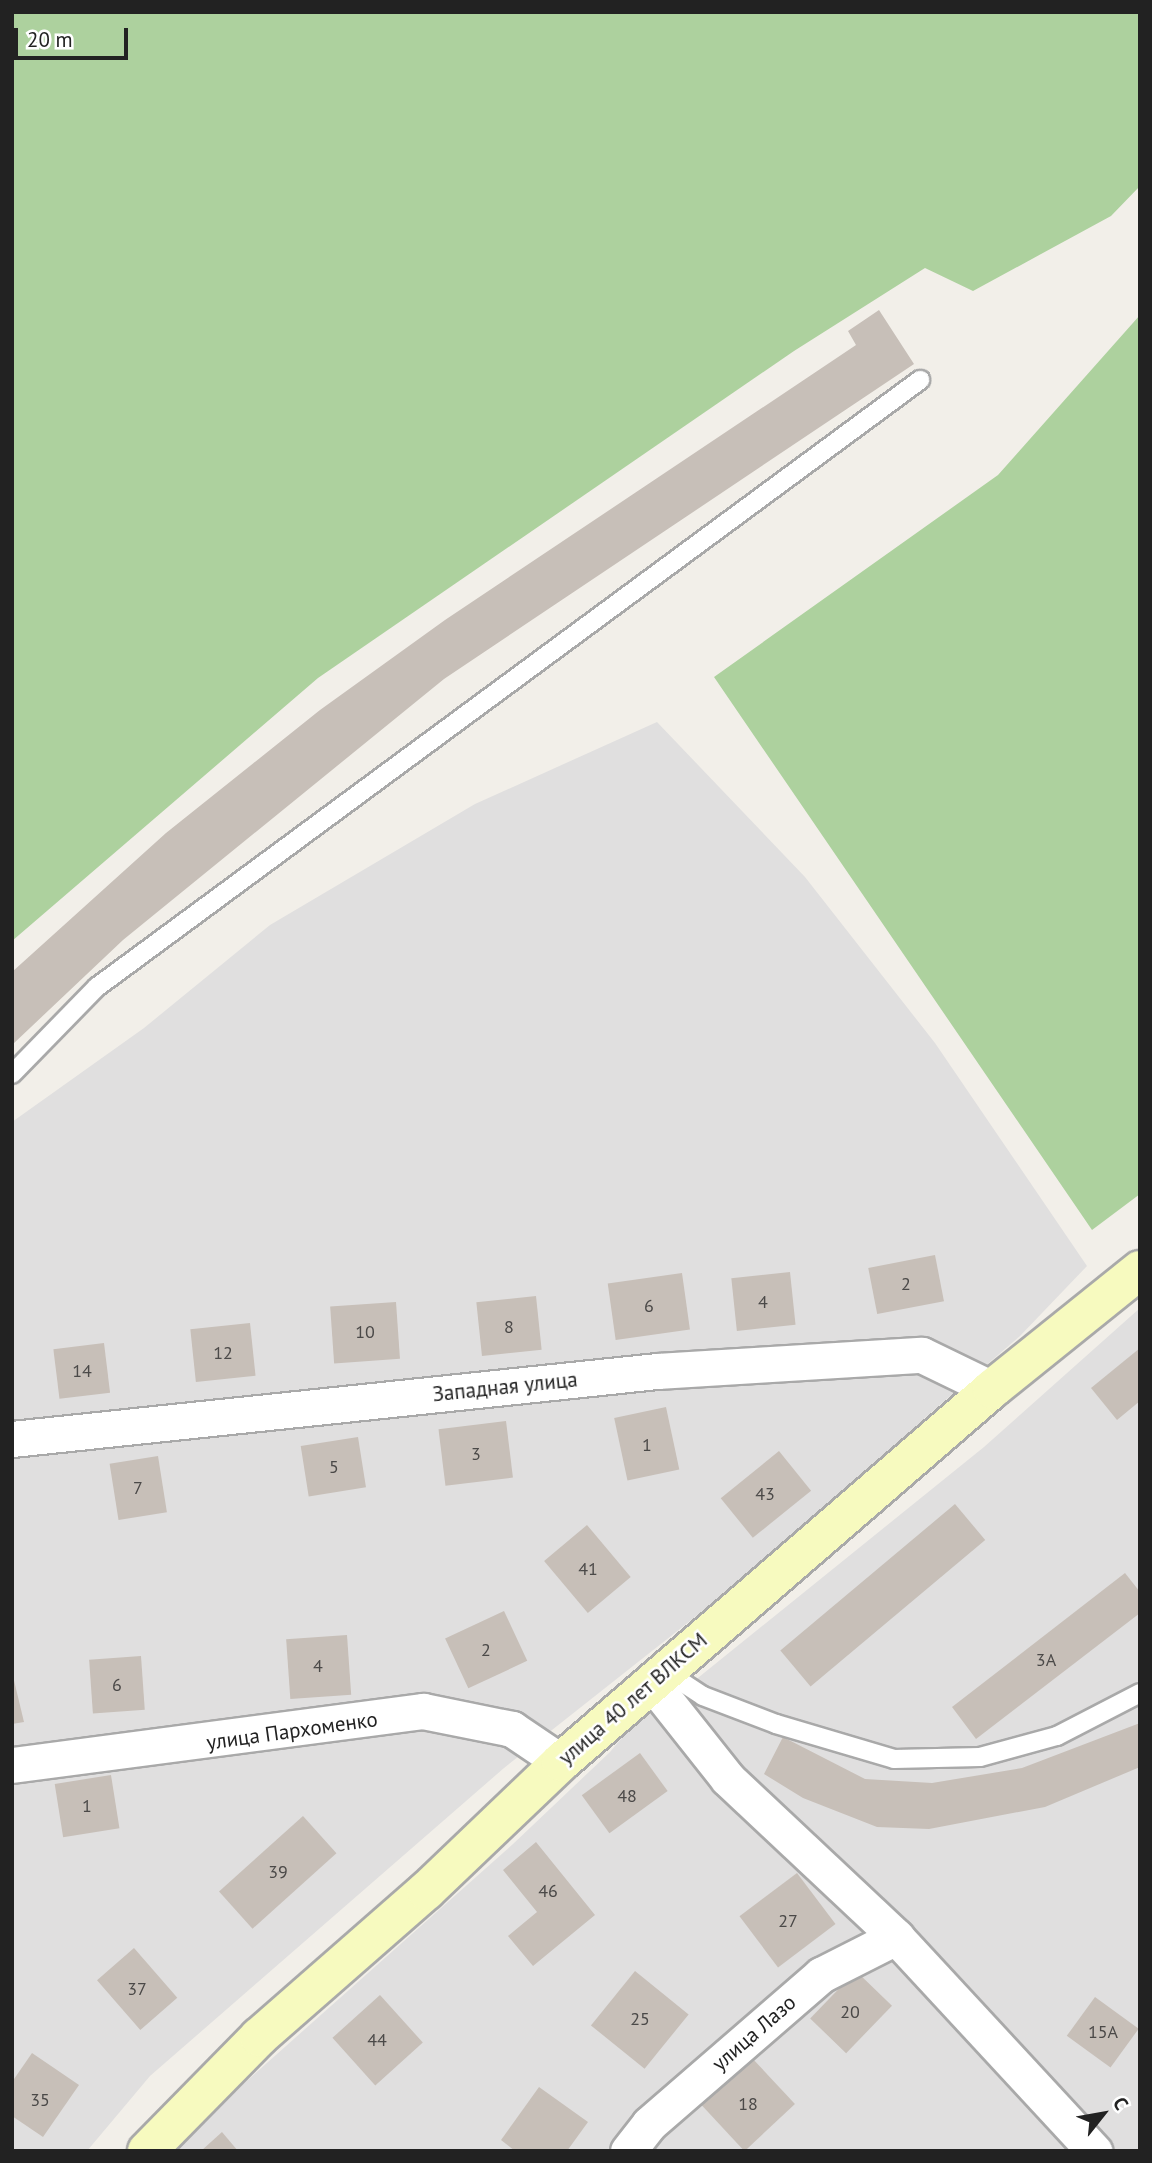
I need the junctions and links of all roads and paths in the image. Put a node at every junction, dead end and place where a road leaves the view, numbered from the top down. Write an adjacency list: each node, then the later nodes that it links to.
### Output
1 (920, 380): 2 (lane)
2 (12, 1074)
3 (1140, 1270): 4 (street, улица 40 лет ВЛКСМ)
4 (992, 1389): 5 (street, Западная улица); 6 (street, улица 40 лет ВЛКСМ)
5 (12, 1439)
6 (658, 1677): 7 (lane); 8 (street, улица 40 лет ВЛКСМ); 10 (street)
7 (1140, 1693)
8 (561, 1762): 9 (street, улица Пархоменко); 11 (street, улица 40 лет ВЛКСМ)
9 (12, 1765)
10 (896, 1937): 12 (street, улица Лазо); 13 (street)
11 (147, 2151)
12 (628, 2151)
13 (1094, 2151)

